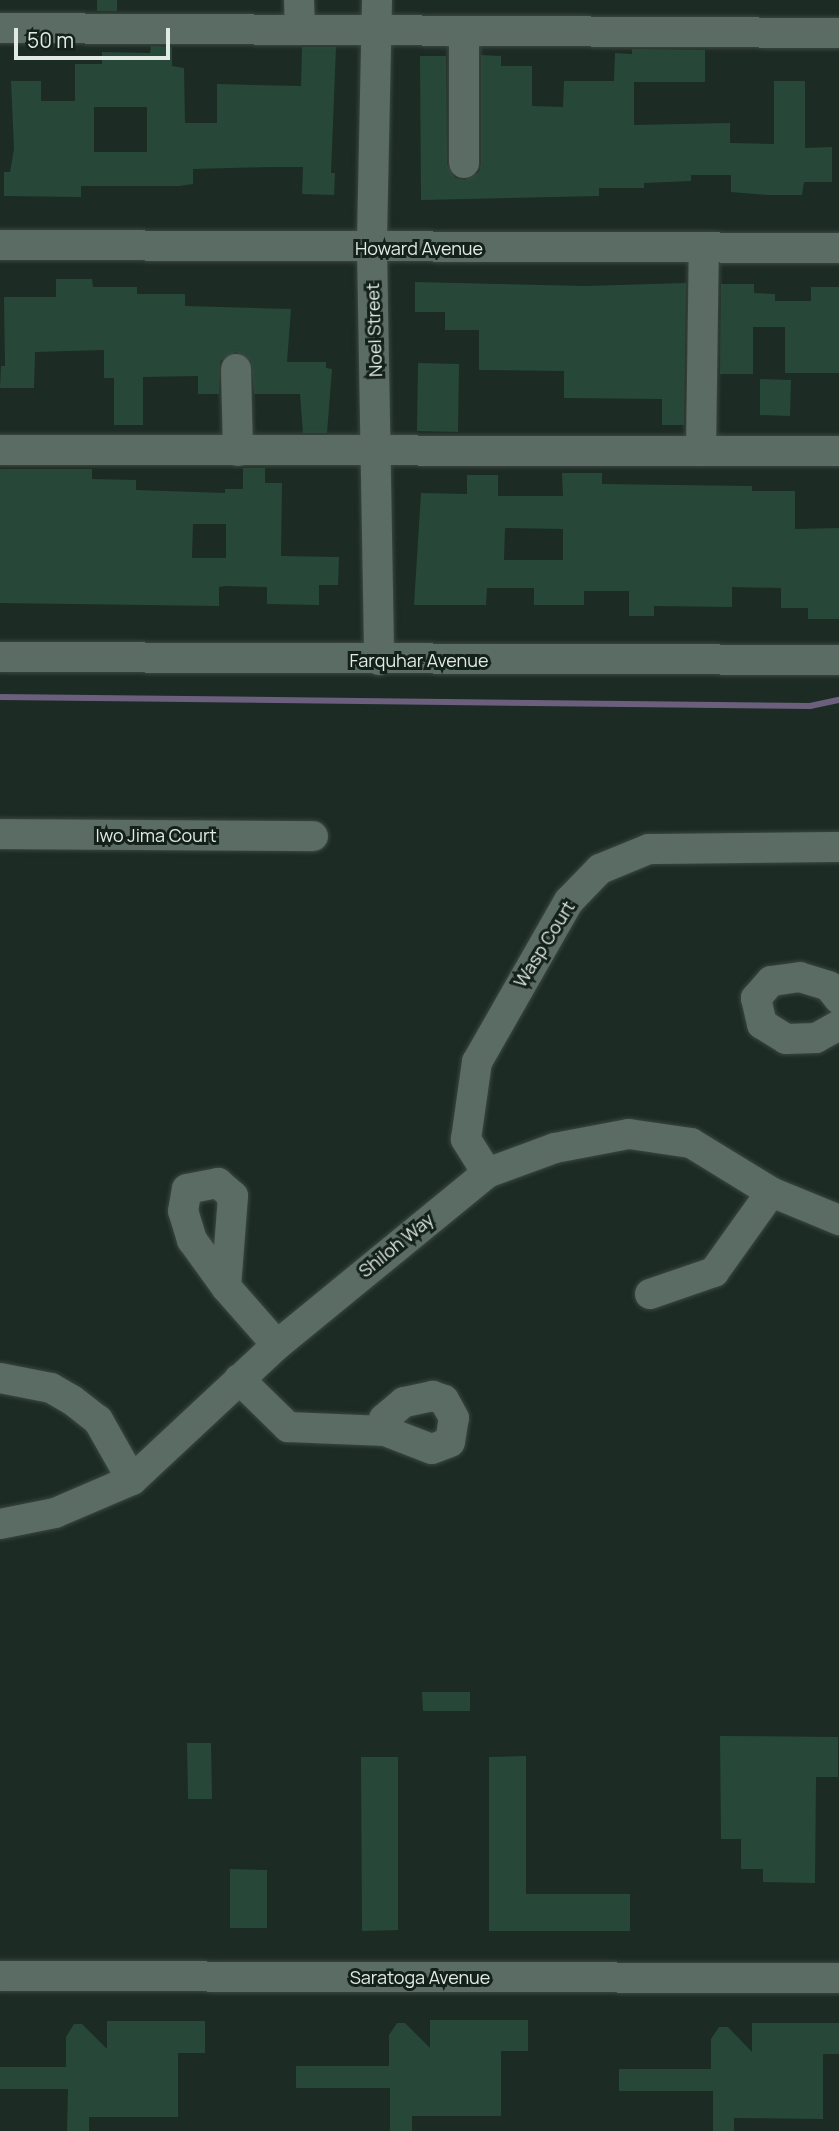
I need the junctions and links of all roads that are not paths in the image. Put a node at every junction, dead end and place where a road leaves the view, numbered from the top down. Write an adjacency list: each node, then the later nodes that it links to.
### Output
1 (299, 0): 4 (street)
2 (377, 0): 5 (street, Noel Street)
3 (0, 28): 4 (street)
4 (300, 30): 5 (street)
5 (376, 31): 6 (street); 10 (street, Noel Street)
6 (464, 31): 7 (street); 8 (street)
7 (839, 33)
8 (464, 163)
9 (0, 245): 10 (street, Howard Avenue)
10 (372, 248): 11 (street, Howard Avenue); 14 (street, Noel Street)
11 (704, 248): 12 (street, Howard Avenue); 18 (street)
12 (839, 248)
13 (236, 369): 16 (street)
14 (378, 448): 16 (street); 18 (street); 20 (street, Noel Street)
15 (0, 450): 16 (street)
16 (238, 451)
17 (839, 451): 18 (street)
18 (701, 452)
19 (0, 657): 20 (street, Farquhar Avenue)
20 (379, 660): 21 (street, Farquhar Avenue)
21 (839, 660)
22 (0, 834): 23 (street, Iwo Jima Court)
23 (313, 836)
24 (839, 847): 27 (street, Wasp Court)
25 (839, 999): 26 (street)
26 (839, 1025)
27 (487, 1172): 28 (street, Shiloh Way); 32 (street, Shiloh Way)
28 (771, 1192): 29 (street, Shiloh Way); 31 (street)
29 (839, 1220)
30 (226, 1287): 32 (street)
31 (650, 1294)
32 (277, 1345): 34 (street, Shiloh Way)
33 (0, 1378): 36 (street)
34 (239, 1379): 35 (street); 36 (street, Shiloh Way)
35 (385, 1431)
36 (132, 1480): 37 (street, Shiloh Way)
37 (0, 1524)
38 (0, 1976): 39 (street, Saratoga Avenue)
39 (839, 1978)

